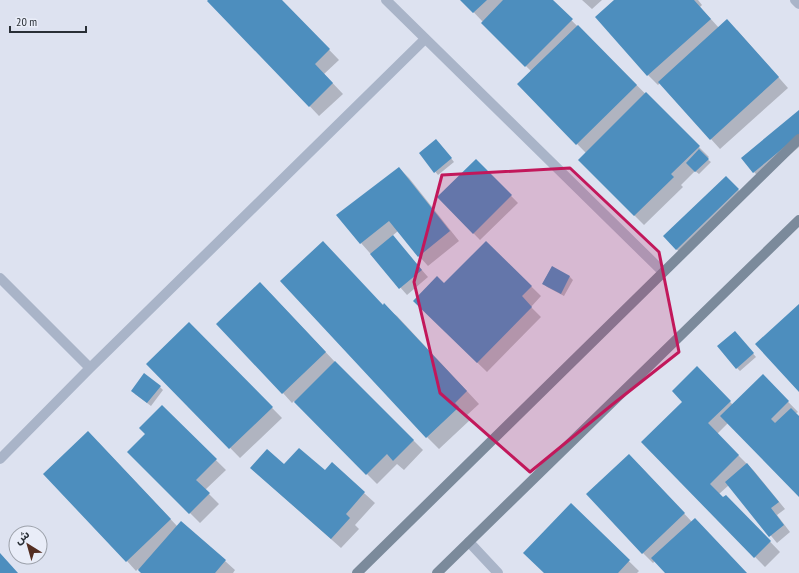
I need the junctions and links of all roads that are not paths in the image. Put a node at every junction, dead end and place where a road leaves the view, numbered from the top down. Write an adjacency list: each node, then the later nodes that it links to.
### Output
1 (386, 0): 4 (street)
2 (795, 0): 3 (street)
3 (799, 4)
4 (425, 39): 7 (street); 9 (street)
5 (799, 139): 7 (street)
6 (799, 220): 11 (street)
7 (663, 272): 12 (street)
8 (0, 278): 9 (street)
9 (90, 368): 10 (street)
10 (0, 459)
11 (469, 542): 13 (street); 14 (street)
12 (357, 573)
13 (437, 573)
14 (498, 573)

